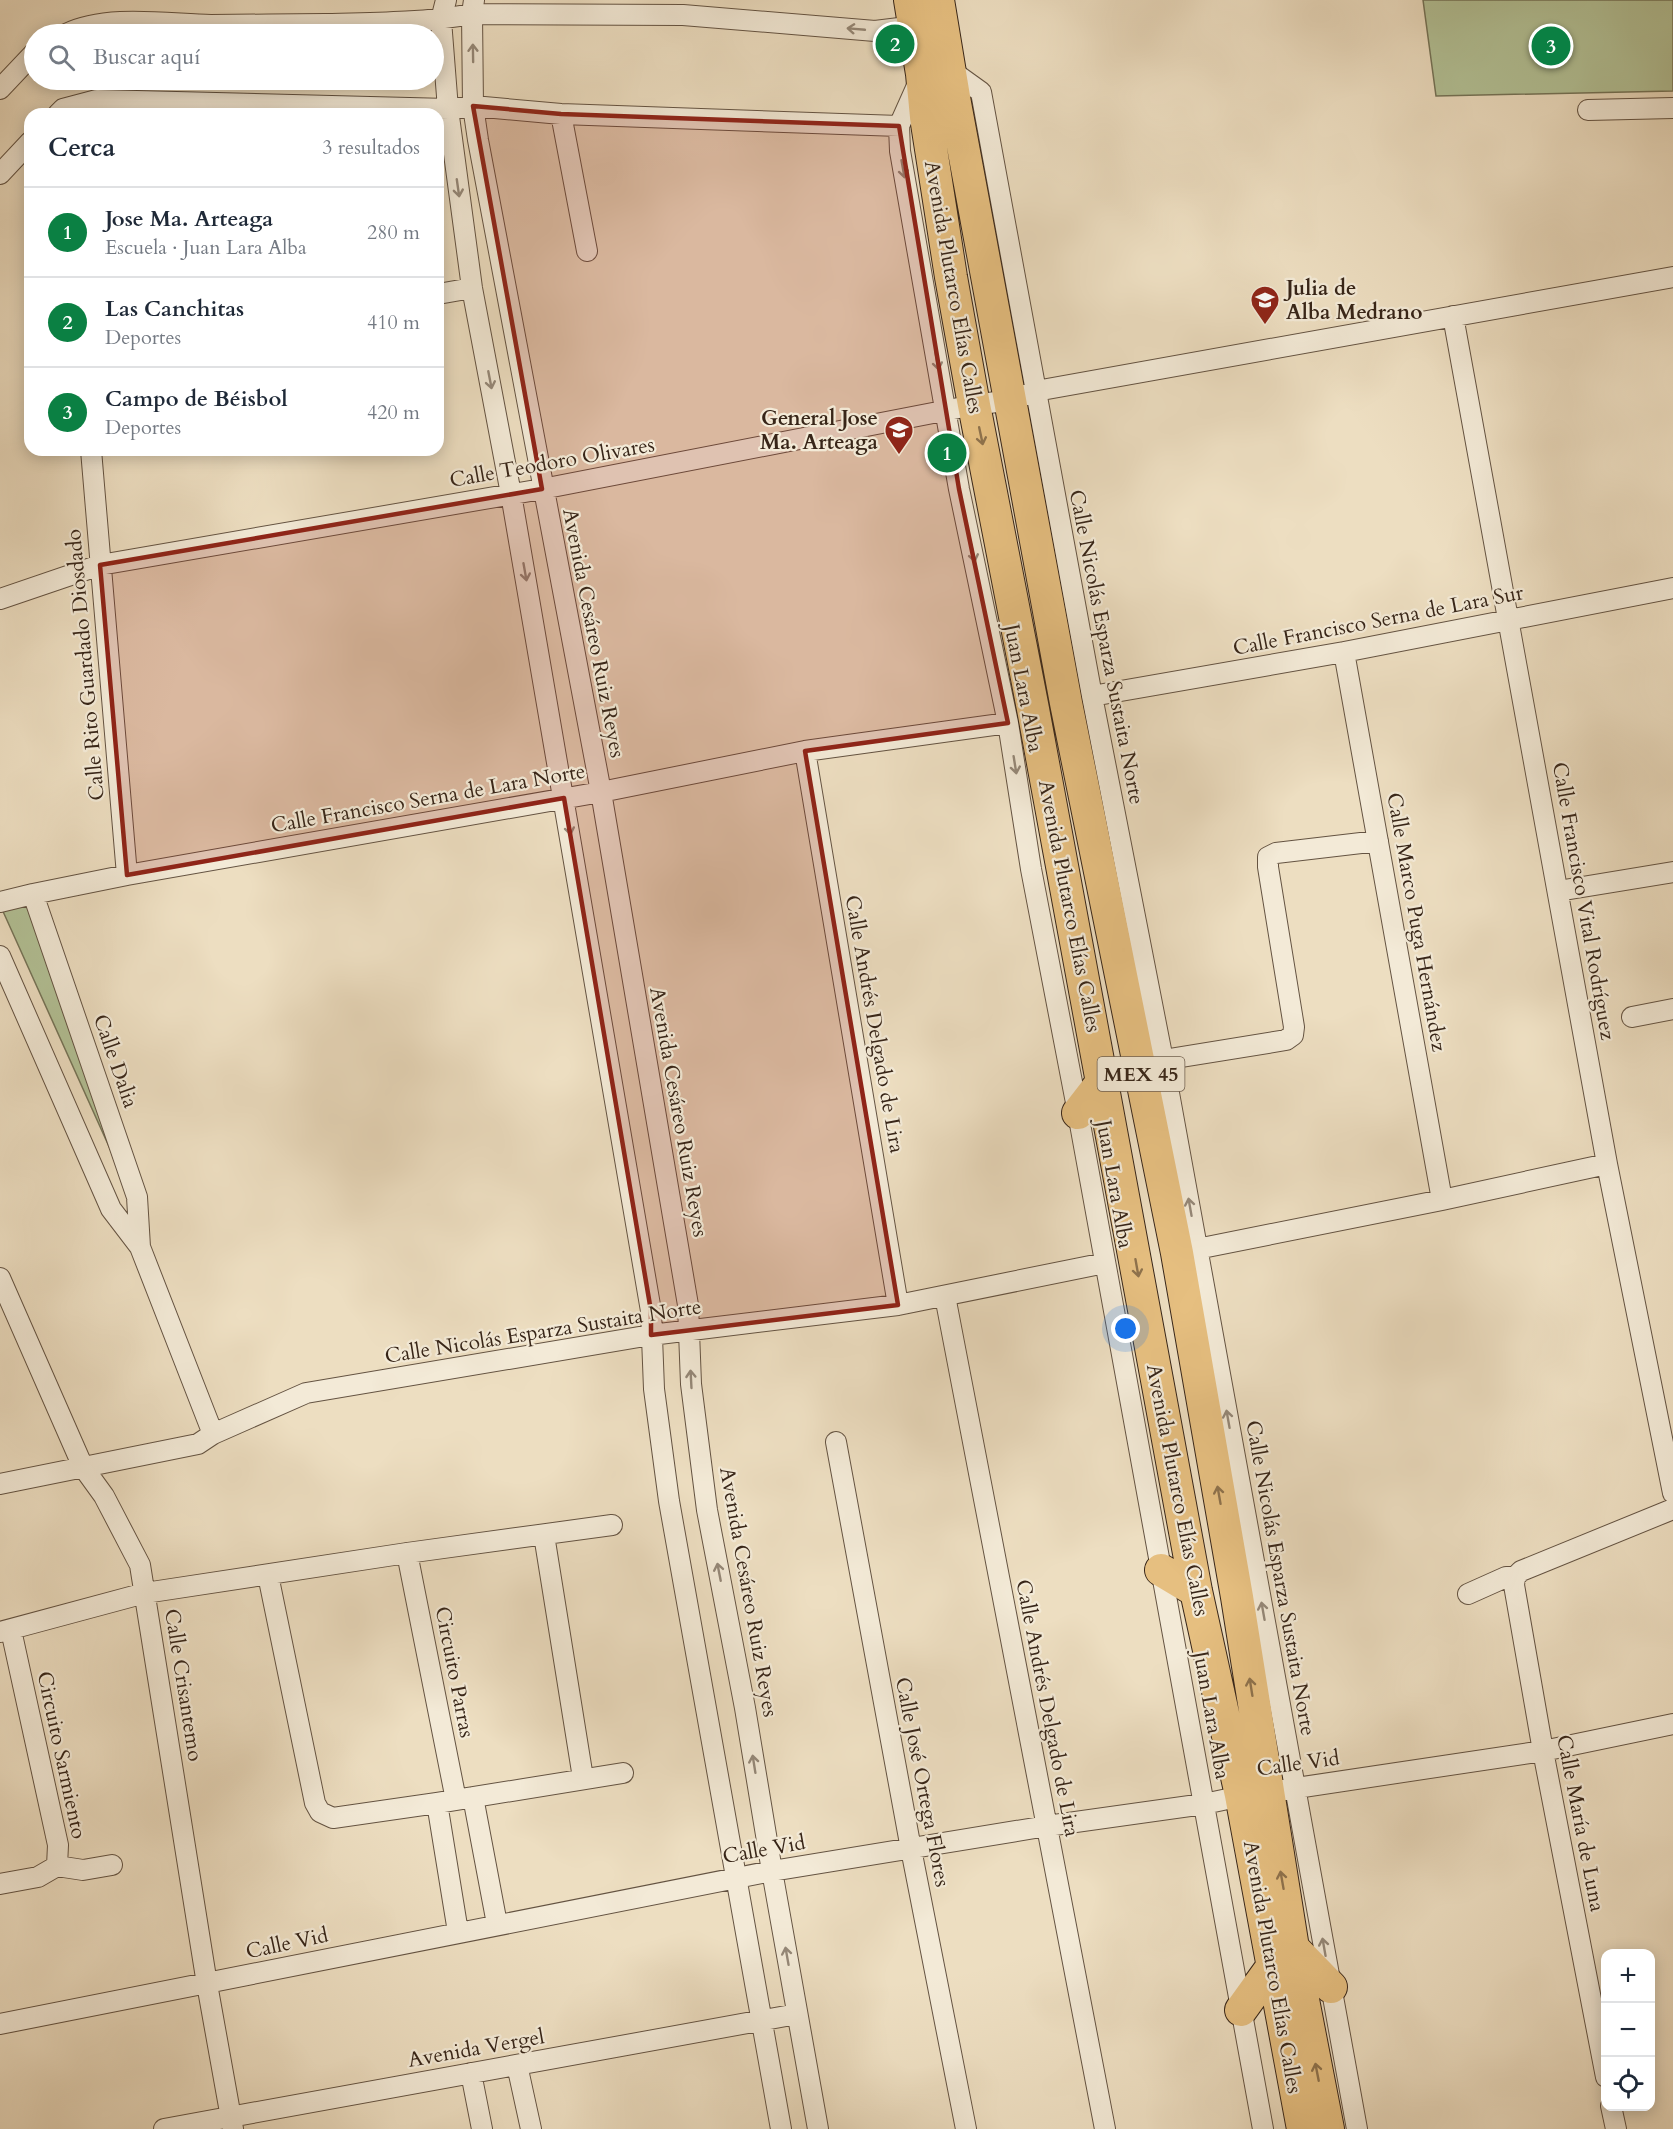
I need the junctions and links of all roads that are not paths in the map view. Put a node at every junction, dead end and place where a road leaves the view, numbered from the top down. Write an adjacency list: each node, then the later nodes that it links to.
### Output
1 (446, 0): 5 (street)
2 (473, 7): 3 (street); 5 (street); 14 (street, Avenida Cesáreo Ruiz Reyes, one-way to 2)
3 (681, 7): 4 (street, one-way to 3)
4 (926, 12): 12 (main road, Avenida Plutarco Elías Calles / MEX 45)
5 (441, 20): 7 (street); 9 (street)
6 (118, 24): 8 (street)
7 (259, 24)
8 (259, 24)
9 (441, 24)
10 (444, 58): 19 (street)
11 (24, 64): 13 (street)
12 (936, 72): 22 (street, Juan Lara Alba); 30 (main road, Avenida Plutarco Elías Calles / MEX 45); 31 (main road, Avenida Plutarco Elías Calles / MEX 45)
13 (0, 89)
14 (474, 106): 19 (street); 21 (street); 33 (street, Avenida Cesáreo Ruiz Reyes)
15 (74, 108): 16 (street)
16 (409, 108)
17 (1673, 108): 20 (street)
18 (444, 109): 19 (street)
19 (448, 109): 27 (street, one-way to 27)
20 (1588, 110)
21 (561, 114): 22 (street); 25 (street)
22 (899, 126): 31 (street, Juan Lara Alba, one-way to 31)
23 (24, 148): 24 (street)
24 (0, 174)
25 (587, 251)
26 (1673, 277): 29 (street, Calle Teodoro Olivares)
27 (472, 288): 28 (street); 34 (street, one-way to 34)
28 (444, 293)
29 (1453, 316): 30 (street, Calle Teodoro Olivares); 38 (street, Calle Francisco Vital Rodríguez)
30 (1023, 396): 31 (street, Calle Teodoro Olivares); 40 (street, Calle Nicolás Esparza Sustaita Norte); 46 (main road, Avenida Plutarco Elías Calles / MEX 45)
31 (960, 408): 33 (street, Calle Teodoro Olivares); 41 (street, Juan Lara Alba, one-way to 41); 47 (main road, Avenida Plutarco Elías Calles / MEX 45, one-way to 47)
32 (91, 456): 35 (street, Calle Rito Guardado Diosdado)
33 (542, 489): 34 (street, Calle Teodoro Olivares); 43 (street, Avenida Cesáreo Ruiz Reyes)
34 (512, 494): 35 (street, Calle Teodoro Olivares); 44 (street, one-way to 44)
35 (100, 566): 37 (street, Calle Teodoro Olivares); 50 (street, Calle Rito Guardado Diosdado)
36 (1673, 588): 38 (street, Calle Francisco Serna de Lara Sur)
37 (0, 599)
38 (1509, 620): 39 (street, Calle Francisco Serna de Lara Sur); 52 (street, Calle Francisco Vital Rodríguez)
39 (1344, 652): 40 (street, Calle Francisco Serna de Lara Sur); 45 (street, Calle Marco Puga Hernández)
40 (1092, 696): 51 (street, Calle Nicolás Esparza Sustaita Norte)
41 (1008, 723): 42 (street, Calle Francisco Serna de Lara Norte); 48 (street, Juan Lara Alba, one-way to 48)
42 (805, 751): 43 (street, Calle Francisco Serna de Lara Norte); 69 (street, Calle Andrés Delgado de Lira)
43 (601, 792): 44 (street, Calle Francisco Serna de Lara Norte); 70 (street, Avenida Cesáreo Ruiz Reyes)
44 (564, 798): 50 (street, Calle Francisco Serna de Lara Norte); 71 (street, one-way to 71)
45 (1378, 841): 58 (street); 63 (street, Calle Marco Puga Hernández)
46 (1096, 846): 51 (main road); 60 (main road, Avenida Plutarco Elías Calles / MEX 45)
47 (1062, 863): 48 (street); 59 (main road, Avenida Plutarco Elías Calles / MEX 45)
48 (1031, 869): 61 (street, Juan Lara Alba)
49 (1673, 872): 52 (street)
50 (127, 875): 53 (street, Calle Francisco Serna de Lara Norte)
51 (1126, 880): 58 (street, Calle Nicolás Esparza Sustaita Norte)
52 (1558, 891): 62 (street, Calle Francisco Vital Rodríguez)
53 (33, 894): 54 (street, Calle Francisco Serna de Lara Norte); 64 (street, Calle Dalia)
54 (0, 903)
55 (0, 956): 64 (street, Calle Dalia)
56 (1673, 1009): 57 (street)
57 (1632, 1017)
58 (1162, 1054): 60 (main road); 65 (street, Calle Nicolás Esparza Sustaita Norte, one-way to 58)
59 (1102, 1082): 61 (main road); 85 (main road, Avenida Plutarco Elías Calles / MEX 45, one-way to 85)
60 (1144, 1086): 88 (main road, Avenida Plutarco Elías Calles / MEX 45, one-way to 60)
61 (1078, 1113): 66 (street, Juan Lara Alba)
62 (1607, 1164): 63 (street); 76 (street, Calle Francisco Vital Rodríguez)
63 (1442, 1200): 65 (street)
64 (140, 1247): 72 (street, Calle Dalia)
65 (1197, 1249): 80 (street, Calle Nicolás Esparza Sustaita Norte, one-way to 65)
66 (1105, 1263): 68 (street, Calle Nicolás Esparza Sustaita Norte); 82 (street, Juan Lara Alba)
67 (0, 1278): 74 (street, Calle Crisantemo)
68 (945, 1296): 69 (street, Calle Nicolás Esparza Sustaita Norte); 97 (street, Calle Andrés Delgado de Lira)
69 (898, 1305): 70 (street, Calle Nicolás Esparza Sustaita Norte)
70 (690, 1331): 71 (street, Calle Nicolás Esparza Sustaita Norte); 101 (street, Avenida Cesáreo Ruiz Reyes, one-way to 70)
71 (651, 1335): 72 (street, Calle Nicolás Esparza Sustaita Norte); 102 (street)
72 (213, 1434): 74 (street, Calle Nicolás Esparza Sustaita Norte)
73 (836, 1442): 98 (street, Calle José Ortega Flores)
74 (83, 1467): 75 (street, Calle Nicolás Esparza Sustaita Norte); 86 (street, Calle Crisantemo)
75 (0, 1484)
76 (1673, 1493)
77 (1673, 1509): 84 (street)
78 (612, 1525): 79 (street)
79 (544, 1535): 81 (street); 93 (street)
80 (1252, 1550): 88 (main road); 94 (street, Calle Nicolás Esparza Sustaita Norte, one-way to 80)
81 (407, 1553): 83 (street); 95 (street, Circuito Parras)
82 (1161, 1570): 85 (main road); 96 (street, Juan Lara Alba)
83 (268, 1575): 86 (street); 95 (street)
84 (1515, 1577): 87 (street); 91 (street, Calle María de Luna)
85 (1196, 1591): 94 (main road, Avenida Plutarco Elías Calles / MEX 45)
86 (145, 1593): 89 (street, Circuito Sarmiento); 107 (street, Calle Crisantemo)
87 (1467, 1594)
88 (1237, 1597): 94 (main road, Avenida Plutarco Elías Calles / MEX 45, one-way to 88)
89 (5, 1631): 100 (street, Circuito Sarmiento)
90 (1673, 1724): 91 (street, Calle Vid)
91 (1543, 1751): 94 (street, Calle Vid); 113 (street, Calle María de Luna)
92 (623, 1773): 93 (street)
93 (583, 1778): 95 (street)
94 (1268, 1792): 96 (street, Calle Vid); 106 (main road, Avenida Plutarco Elías Calles / MEX 45); 108 (street, Calle Nicolás Esparza Sustaita Norte, one-way to 94)
95 (455, 1800): 104 (street, Circuito Parras); 105 (street, Circuito Parras)
96 (1204, 1804): 97 (street, Calle Vid); 109 (street, Juan Lara Alba)
97 (1047, 1826): 98 (street, Calle Vid); 124 (street, Calle Andrés Delgado de Lira)
98 (911, 1849): 101 (street, Calle Vid); 123 (street, Calle José Ortega Flores)
99 (112, 1865): 100 (street)
100 (57, 1866): 103 (street, Circuito Sarmiento)
101 (772, 1871): 102 (street, Calle Vid); 110 (street, Avenida Cesáreo Ruiz Reyes, one-way to 101)
102 (736, 1878): 104 (street, Calle Vid); 111 (street)
103 (0, 1884)
104 (497, 1924): 105 (street, Calle Vid)
105 (458, 1932): 107 (street, Calle Vid)
106 (1282, 1957): 108 (main road); 109 (main road); 126 (main road, Avenida Plutarco Elías Calles / MEX 45); 127 (main road, Avenida Plutarco Elías Calles / MEX 45, one-way to 106)
107 (207, 1984): 112 (street, Calle Vid); 117 (street, Calle Crisantemo)
108 (1331, 1987): 128 (street, Calle Nicolás Esparza Sustaita Norte)
109 (1241, 2010): 125 (street, Juan Lara Alba)
110 (797, 2014): 111 (street, Avenida Vergel); 122 (street, Avenida Cesáreo Ruiz Reyes)
111 (761, 2021): 114 (street, Avenida Vergel); 121 (street)
112 (0, 2024)
113 (1601, 2057)
114 (518, 2065): 115 (street, Avenida Vergel); 120 (street)
115 (471, 2073): 117 (street, Avenida Vergel); 119 (street)
116 (1612, 2111): 129 (street)
117 (232, 2123): 118 (street, Avenida Vergel)
118 (164, 2129)
119 (482, 2129)
120 (531, 2129)
121 (781, 2129)
122 (818, 2129)
123 (966, 2129)
124 (1105, 2129)
125 (1263, 2129)
126 (1303, 2129)
127 (1328, 2129)
128 (1357, 2129)
129 (1616, 2129)

